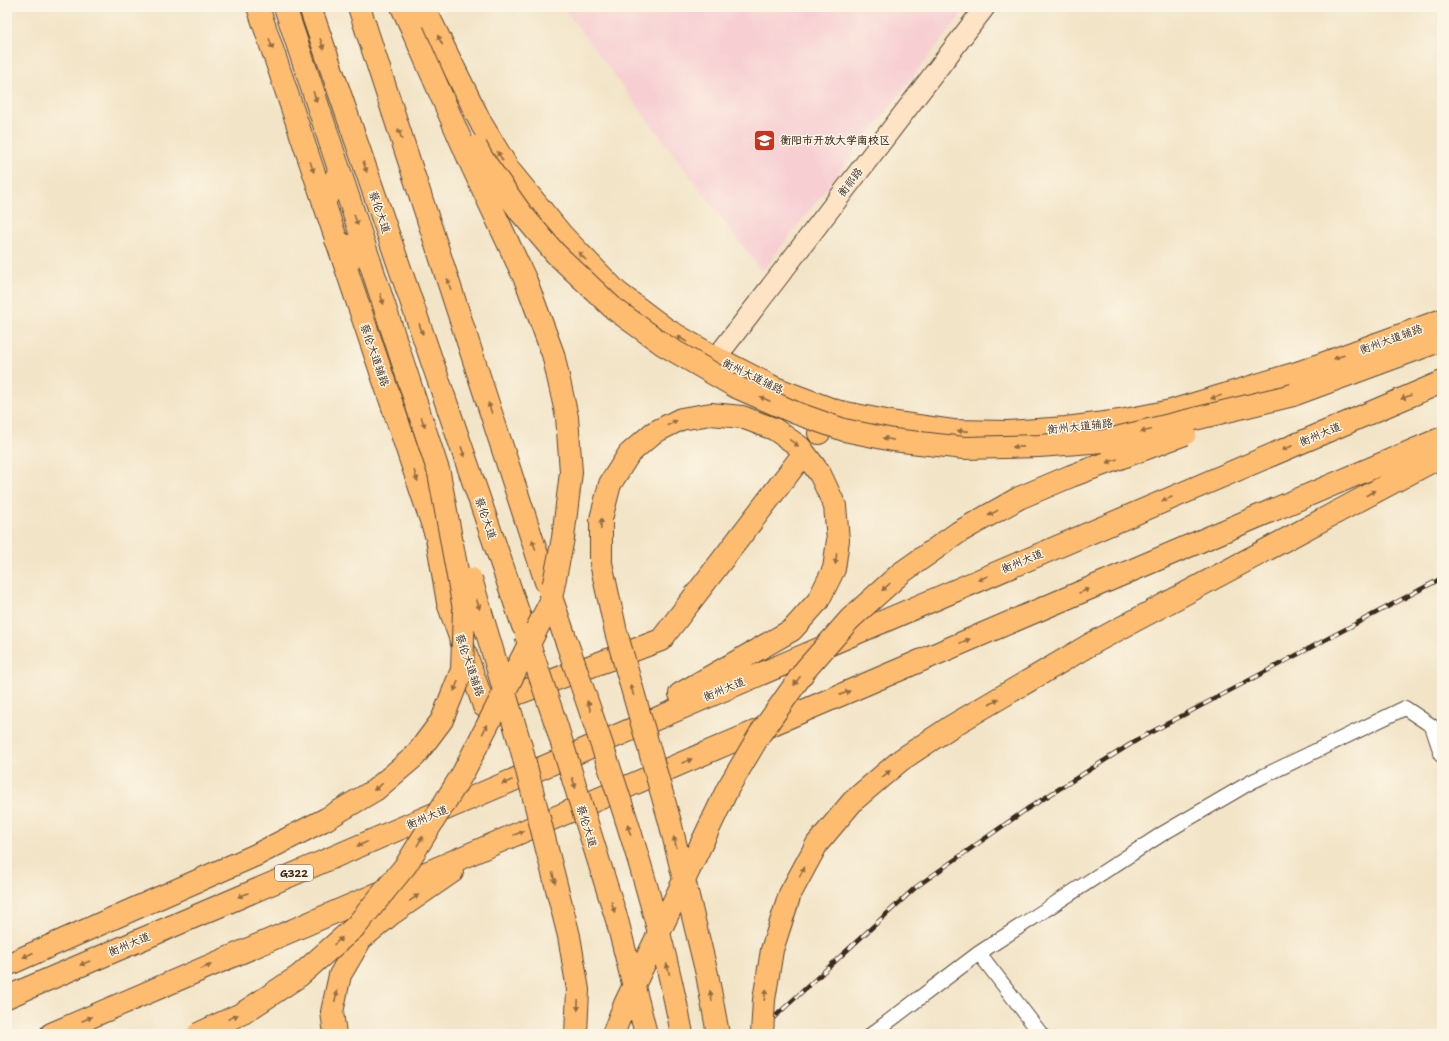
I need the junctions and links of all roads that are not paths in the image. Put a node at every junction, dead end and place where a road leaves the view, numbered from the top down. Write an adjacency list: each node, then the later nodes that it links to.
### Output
1 (258, 7): 11 (main road, 蔡伦大道辅路, one-way to 11)
2 (284, 7): 10 (main road, one-way to 10)
3 (310, 7): 38 (main road, 蔡伦大道, one-way to 38, bridge)
4 (359, 7): 39 (main road, one-way to 4, bridge)
5 (402, 7): 9 (main road)
6 (974, 7): 16 (street, 衡祁路)
7 (985, 7): 16 (street, 衡祁路)
8 (428, 8): 16 (main road, one-way to 8)
9 (413, 31): 18 (main road, one-way to 9, bridge); 34 (main road, one-way to 9, bridge)
10 (339, 171): 11 (main road); 13 (main road, one-way to 13)
11 (324, 203): 12 (main road, 蔡伦大道辅路)
12 (336, 240): 13 (main road); 23 (main road, 蔡伦大道辅路, one-way to 23)
13 (370, 262): 24 (main road, one-way to 24, bridge)
14 (1442, 320): 19 (main road, 衡州大道辅路, one-way to 19)
15 (1442, 340): 18 (main road)
16 (712, 356): 19 (main road, 衡州大道辅路)
17 (1442, 382): 25 (main road, 衡州大道, one-way to 25)
18 (1293, 395): 37 (main road, one-way to 37, bridge)
19 (836, 411): 20 (main road)
20 (820, 433)
21 (1442, 438): 27 (main road, one-way to 21)
22 (1442, 456): 41 (main road, one-way to 22, bridge)
23 (798, 461)
24 (439, 473): 29 (main road, one-way to 29, bridge); 36 (main road, one-way to 36, bridge)
25 (582, 750): 30 (main road, 衡州大道 / G322, one-way to 30); 40 (main road, one-way to 25, bridge)
26 (1442, 756): 28 (street)
27 (495, 844): 33 (main road, one-way to 27); 35 (main road, one-way to 27)
28 (980, 953): 42 (street); 43 (street)
29 (7, 965)
30 (42, 982): 31 (main road); 32 (main road, 衡州大道 / G322)
31 (7, 993)
32 (7, 997)
33 (51, 1034)
34 (198, 1034)
35 (335, 1034)
36 (576, 1034)
37 (613, 1034)
38 (646, 1034)
39 (682, 1034)
40 (718, 1034)
41 (762, 1034)
42 (872, 1034)
43 (1041, 1034)

